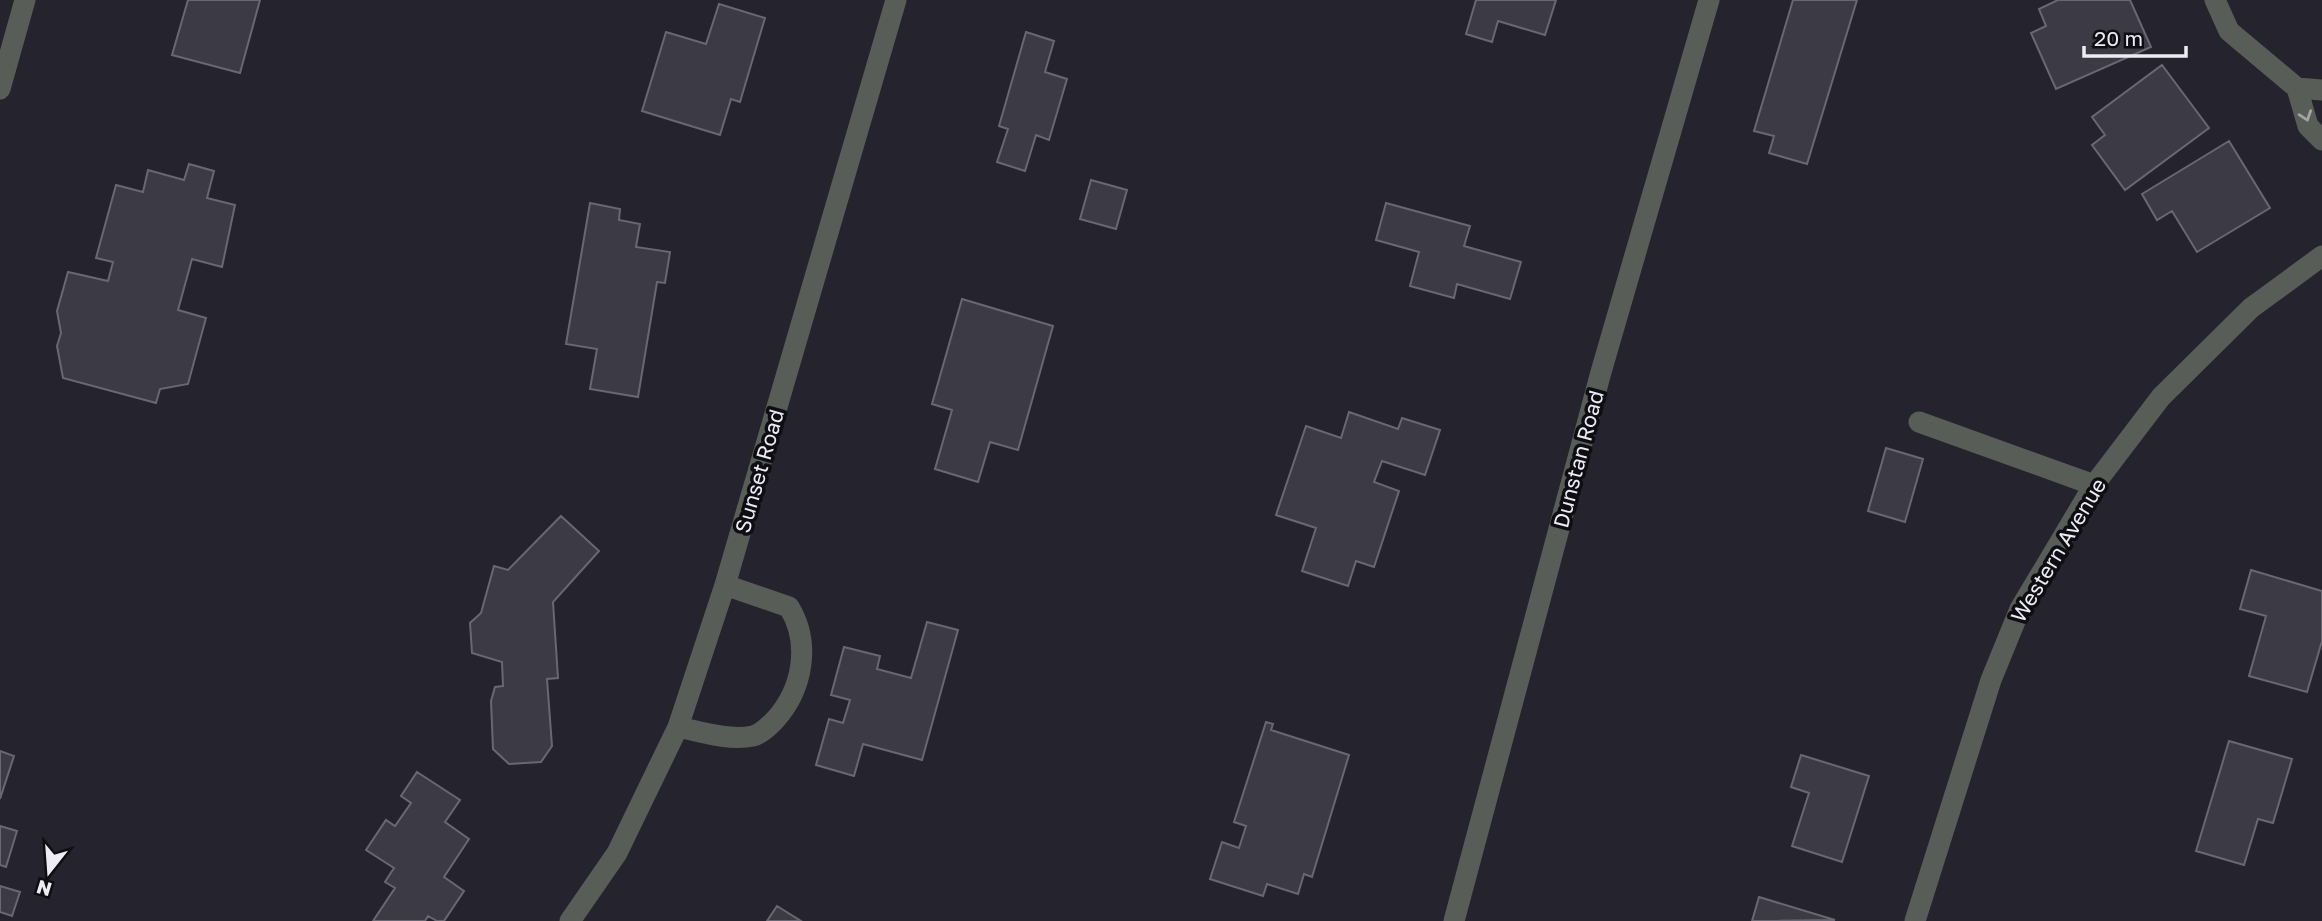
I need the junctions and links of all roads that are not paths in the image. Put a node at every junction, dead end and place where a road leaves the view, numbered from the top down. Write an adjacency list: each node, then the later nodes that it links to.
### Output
1 (25, 0): 5 (street)
2 (896, 0): 12 (street, Sunset Road)
3 (1709, 0): 15 (street, Dunstan Road)
4 (2215, 0): 6 (street)
5 (1, 81)
6 (2297, 88): 7 (street); 8 (street, one-way to 8)
7 (2322, 90)
8 (2322, 140)
9 (2322, 256): 11 (street, Western Avenue)
10 (1919, 422): 11 (street)
11 (2094, 485): 16 (street, Western Avenue)
12 (725, 585): 13 (street, Sunset Road); 13 (street)
13 (678, 727): 14 (street, Sunset Road)
14 (570, 921)
15 (1454, 921)
16 (1915, 921)

